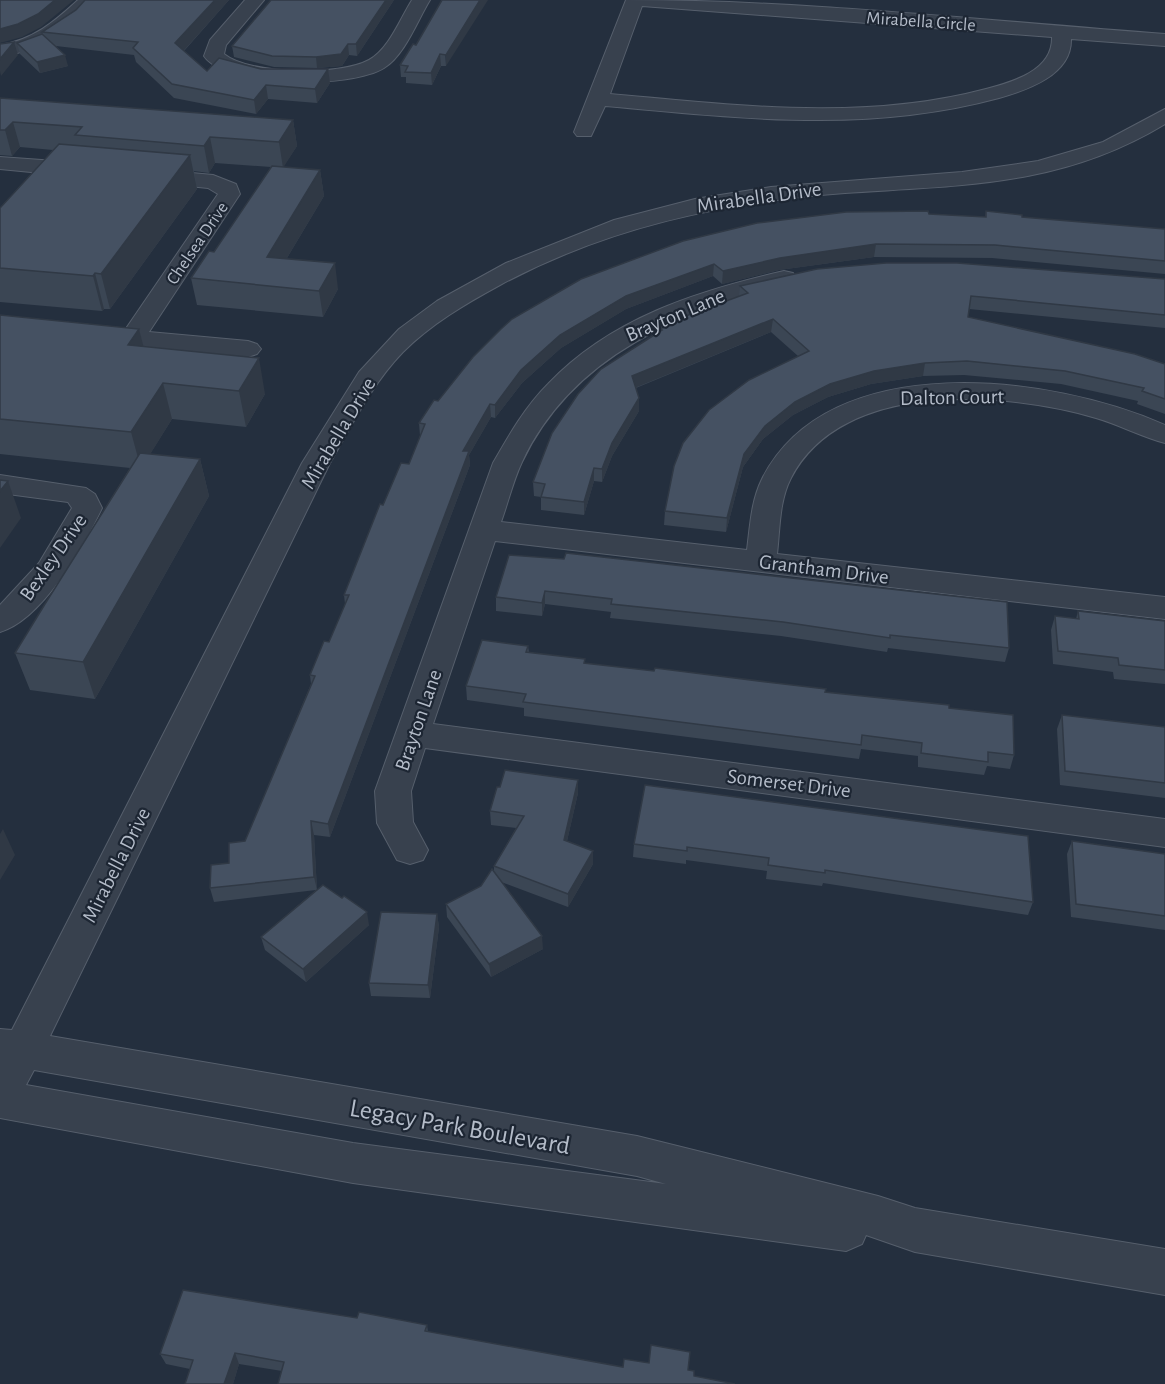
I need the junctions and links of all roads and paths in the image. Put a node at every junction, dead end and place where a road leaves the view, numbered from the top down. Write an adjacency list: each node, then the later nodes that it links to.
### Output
1 (88, 0): 7 (street)
2 (255, 0): 3 (street)
3 (421, 0)
4 (635, 0): 5 (street, Mirabella Circle); 8 (street, Mirabella Circle)
5 (1061, 30): 6 (street, Mirabella Circle); 8 (street)
6 (1165, 40)
7 (0, 51)
8 (597, 99): 10 (street, Mirabella Circle)
9 (1165, 116): 27 (street, Mirabella Drive)
10 (584, 132)
11 (0, 163): 12 (street, Chelsea Drive)
12 (41, 166): 13 (street); 16 (street, Chelsea Drive)
13 (20, 189)
14 (813, 273): 20 (street, Brayton Lane)
15 (88, 333): 16 (street)
16 (132, 338): 17 (street)
17 (248, 349)
18 (1165, 435): 21 (street, Dalton Court)
19 (0, 484): 23 (street, Bexley Drive)
20 (484, 530): 21 (street, Grantham Drive); 24 (street, Brayton Lane)
21 (761, 562): 22 (street, Grantham Drive)
22 (1165, 608)
23 (0, 621)
24 (413, 734): 25 (street, Somerset Drive); 26 (street, Brayton Lane)
25 (1165, 833)
26 (411, 850)
27 (11, 1048): 28 (street, Mirabella Drive); 30 (street, Legacy Park Boulevard)
28 (0, 1095)
29 (0, 1099): 30 (street, Legacy Park Boulevard)
30 (915, 1230): 31 (street, Legacy Park Boulevard)
31 (1165, 1272)

